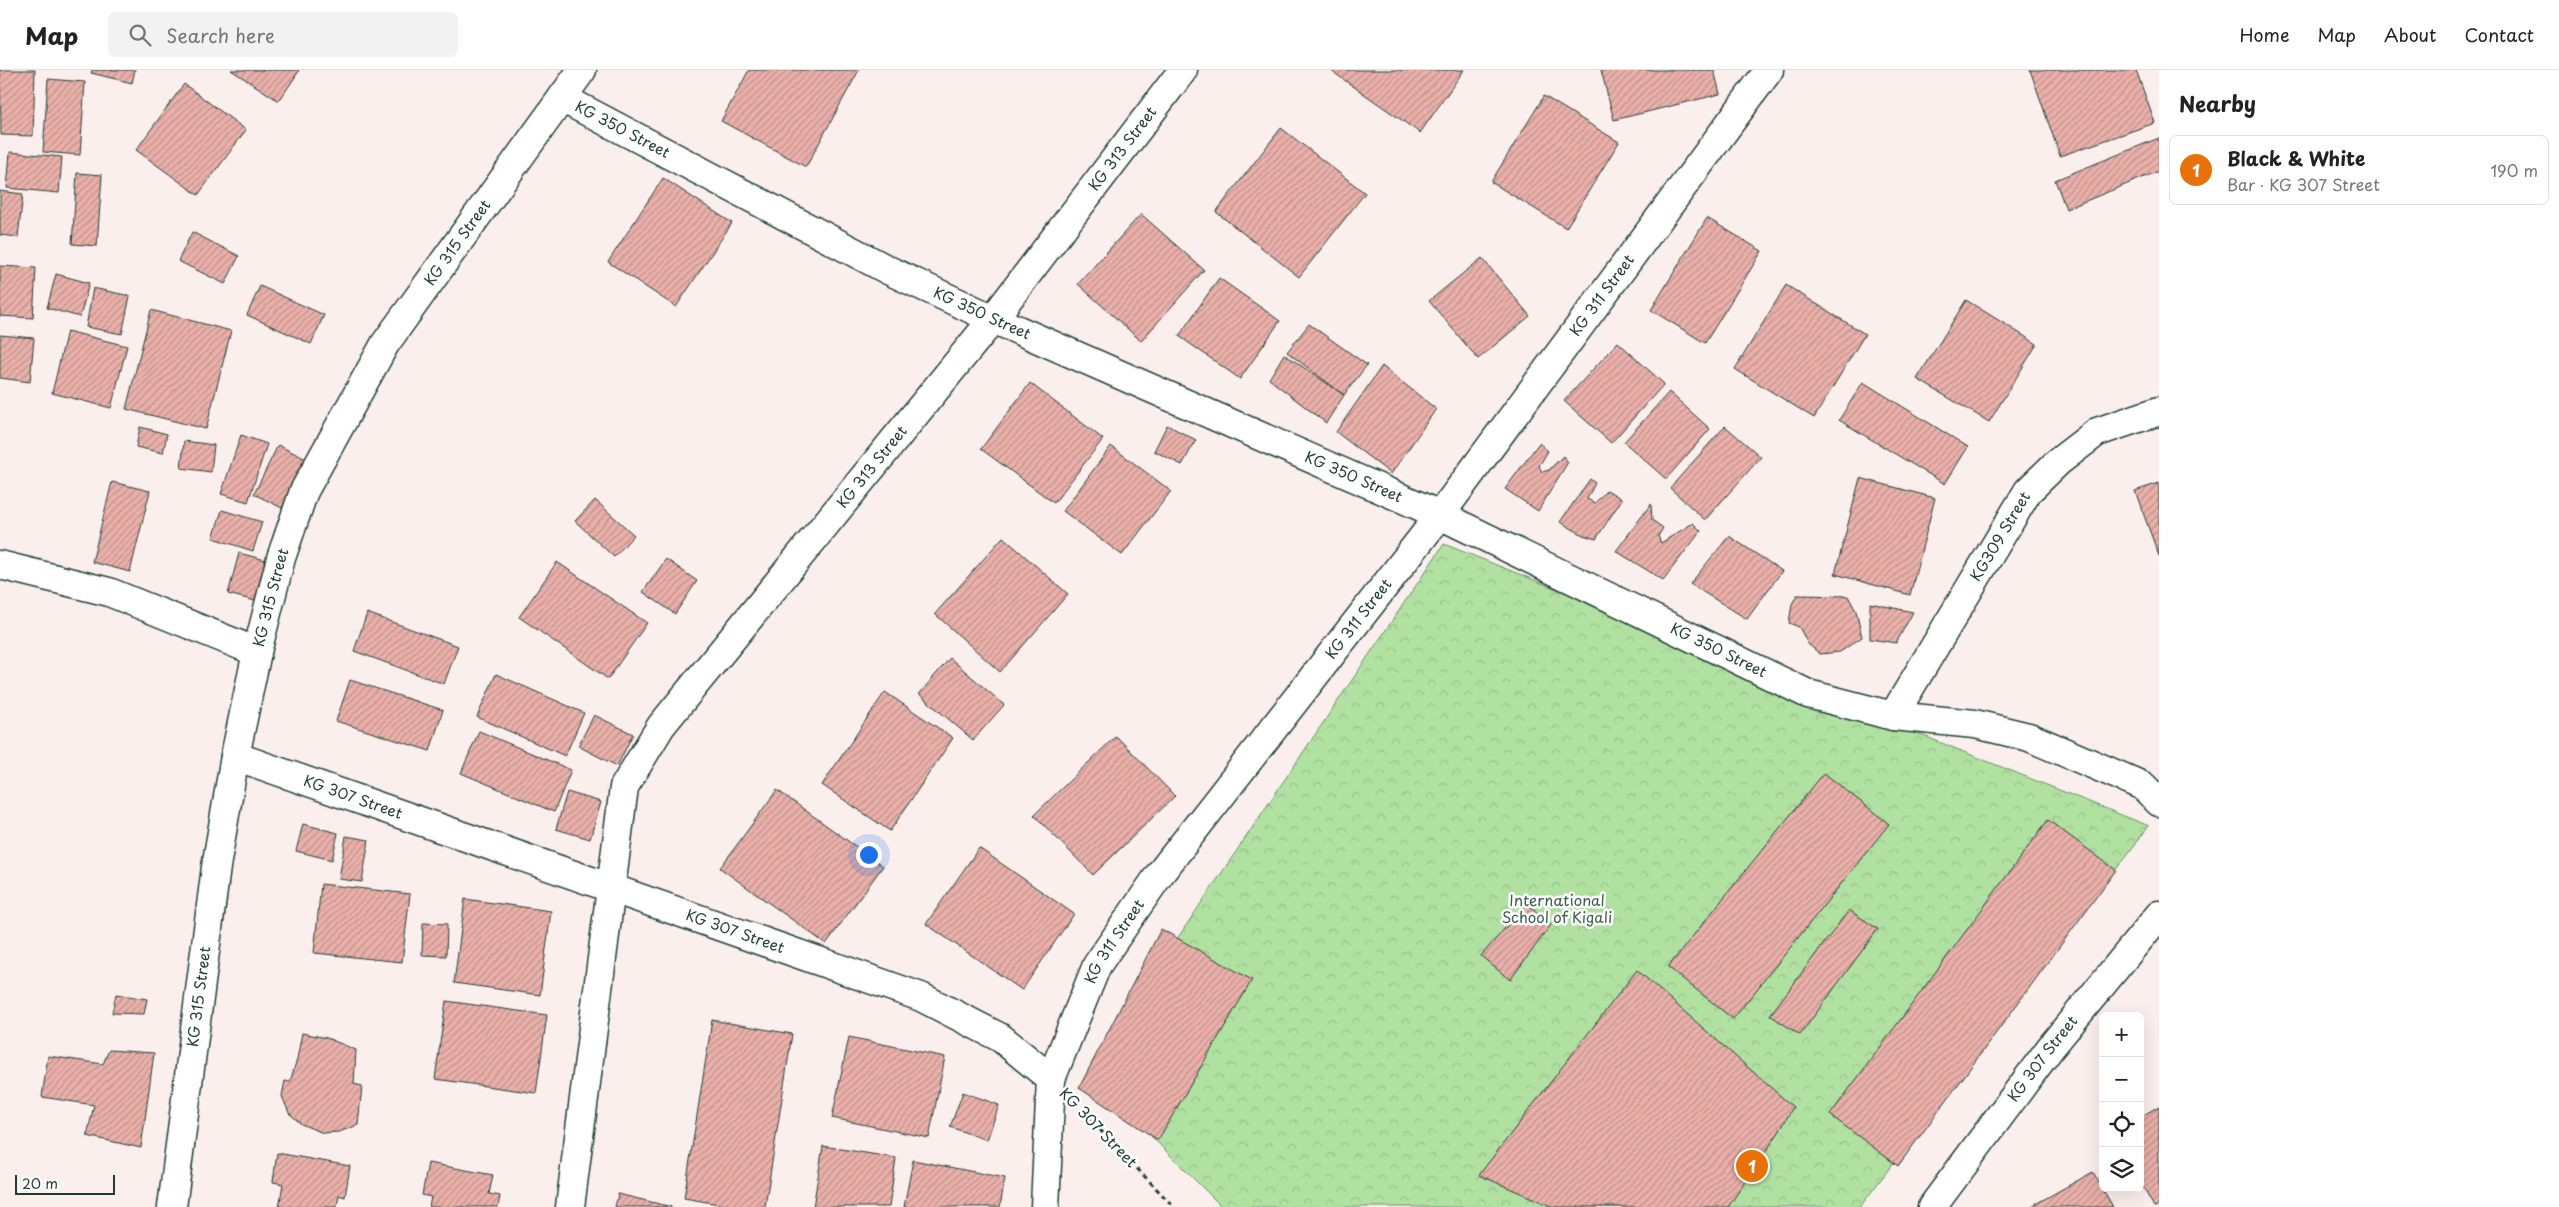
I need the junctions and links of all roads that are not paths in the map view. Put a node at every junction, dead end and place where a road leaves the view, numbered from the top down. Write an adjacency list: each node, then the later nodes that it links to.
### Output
1 (582, 70): 4 (street, KG 315 Street)
2 (1183, 70): 5 (street, KG 313 Street)
3 (1770, 70): 7 (street, KG 311 Street)
4 (562, 98): 5 (street, KG 350 Street); 9 (street, KG 315 Street)
5 (994, 319): 7 (street, KG 350 Street); 13 (street, KG 313 Street)
6 (2159, 411): 10 (street, KG309 Street)
7 (1440, 515): 10 (street, KG 350 Street); 15 (street, KG 311 Street)
8 (0, 565): 9 (street)
9 (257, 652): 11 (street, KG 315 Street)
10 (1893, 716): 12 (street, KG 350 Street)
11 (235, 756): 13 (street, KG 307 Street); 16 (street, KG 315 Street)
12 (2159, 802)
13 (611, 886): 15 (street, KG 307 Street); 17 (street, KG 313 Street)
14 (2159, 916): 19 (street, KG 307 Street)
15 (1051, 1079): 18 (street, KG 311 Street)
16 (172, 1207)
17 (570, 1207)
18 (1045, 1207)
19 (1932, 1207)

